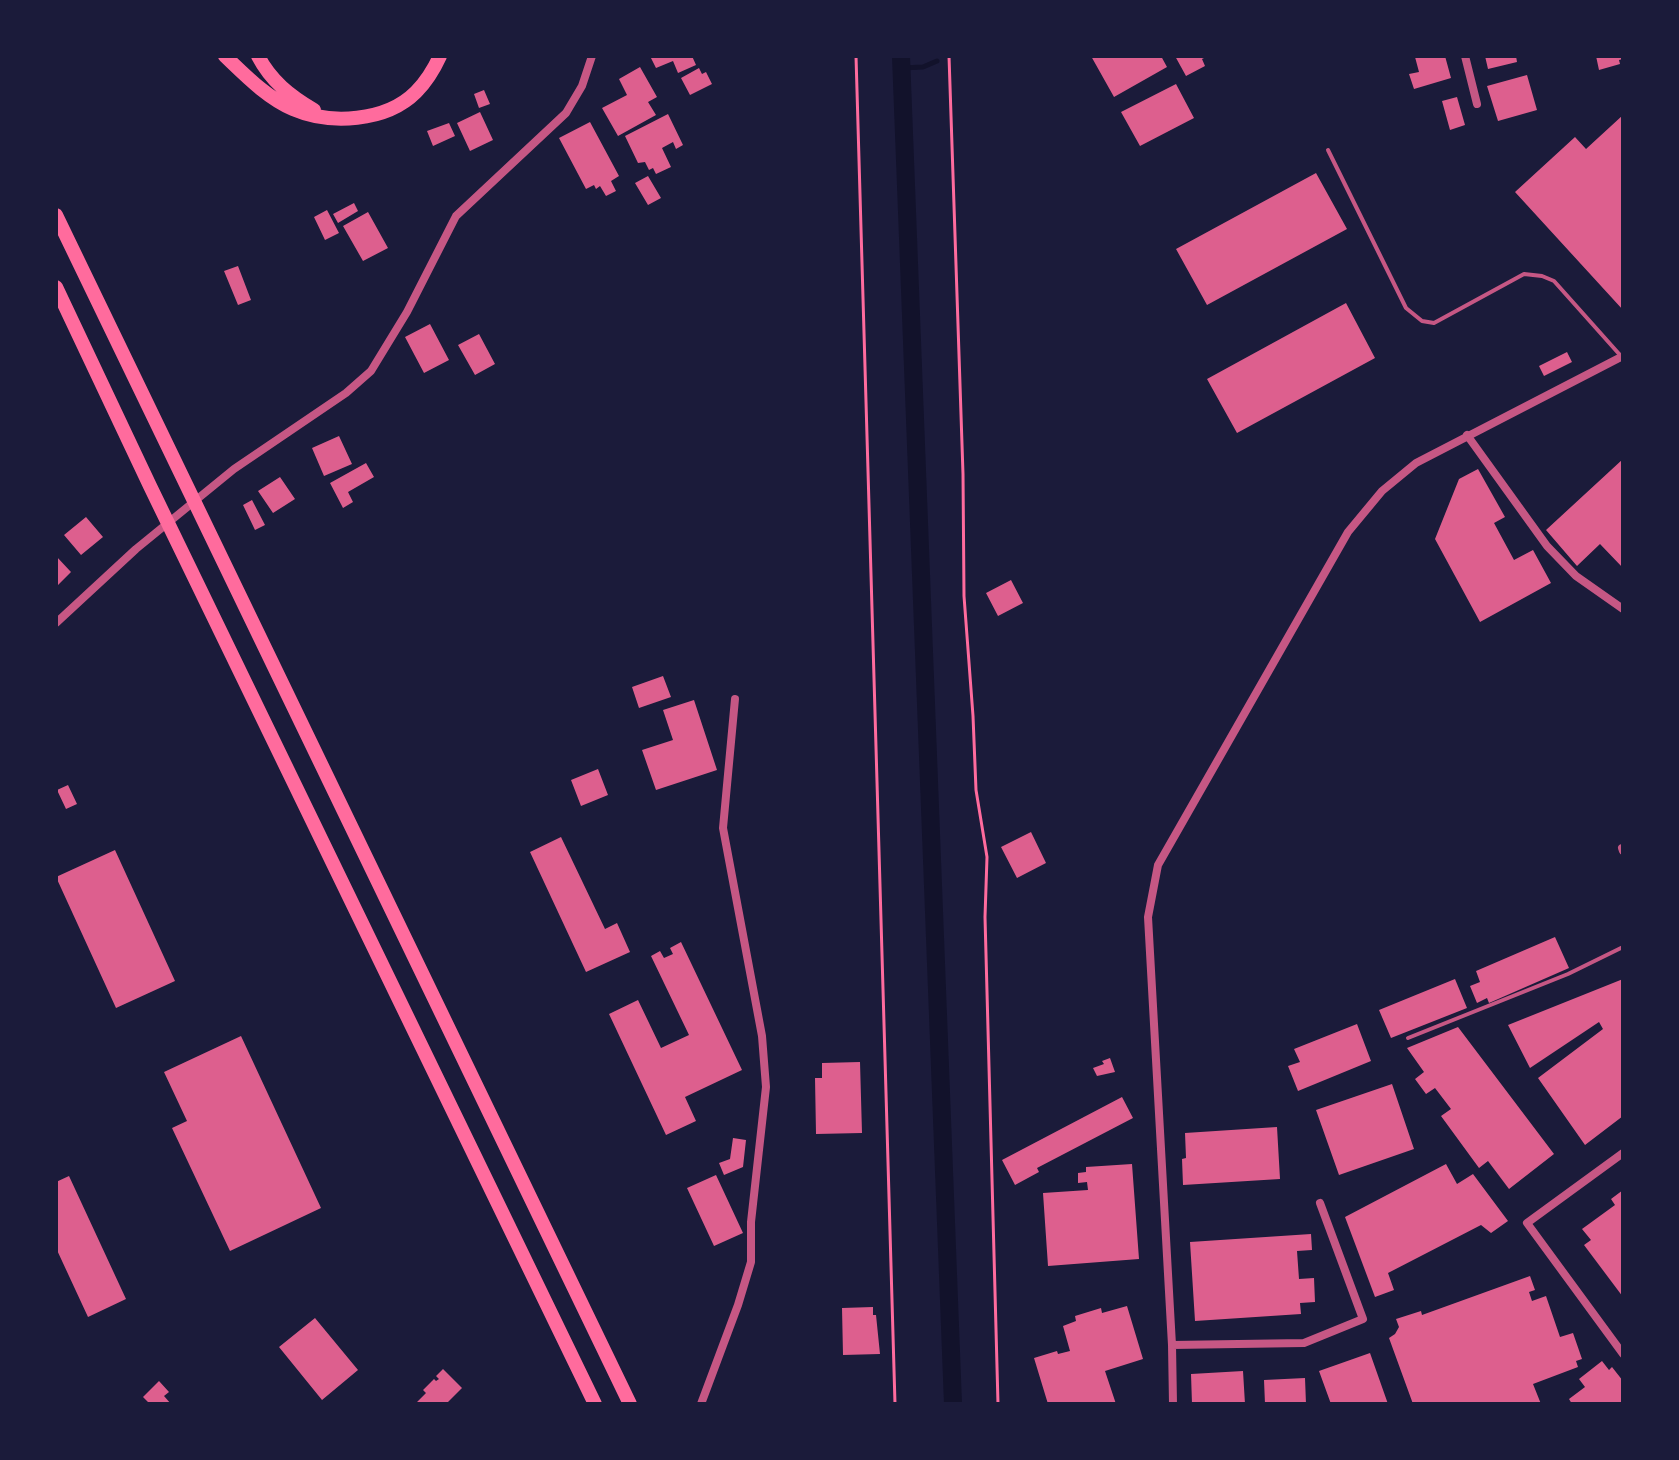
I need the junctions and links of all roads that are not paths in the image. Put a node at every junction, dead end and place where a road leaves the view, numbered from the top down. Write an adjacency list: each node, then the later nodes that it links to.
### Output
1 (225, 56): 7 (highway)
2 (258, 56): 7 (highway)
3 (440, 56): 7 (highway)
4 (592, 56): 14 (street)
5 (1465, 56): 6 (street)
6 (1477, 104)
7 (328, 118)
8 (1328, 150): 11 (lane)
9 (56, 215): 23 (highway)
10 (56, 287): 22 (highway)
11 (1622, 356): 12 (street)
12 (1467, 435): 13 (street); 20 (street)
13 (1623, 609)
14 (56, 623)
15 (735, 699): 24 (street)
16 (1623, 947): 17 (lane)
17 (1408, 1038)
18 (1623, 1153): 21 (street)
19 (1320, 1203): 20 (street)
20 (1172, 1345): 25 (street)
21 (1623, 1354)
22 (595, 1404)
23 (630, 1404)
24 (701, 1404)
25 (1173, 1404)

